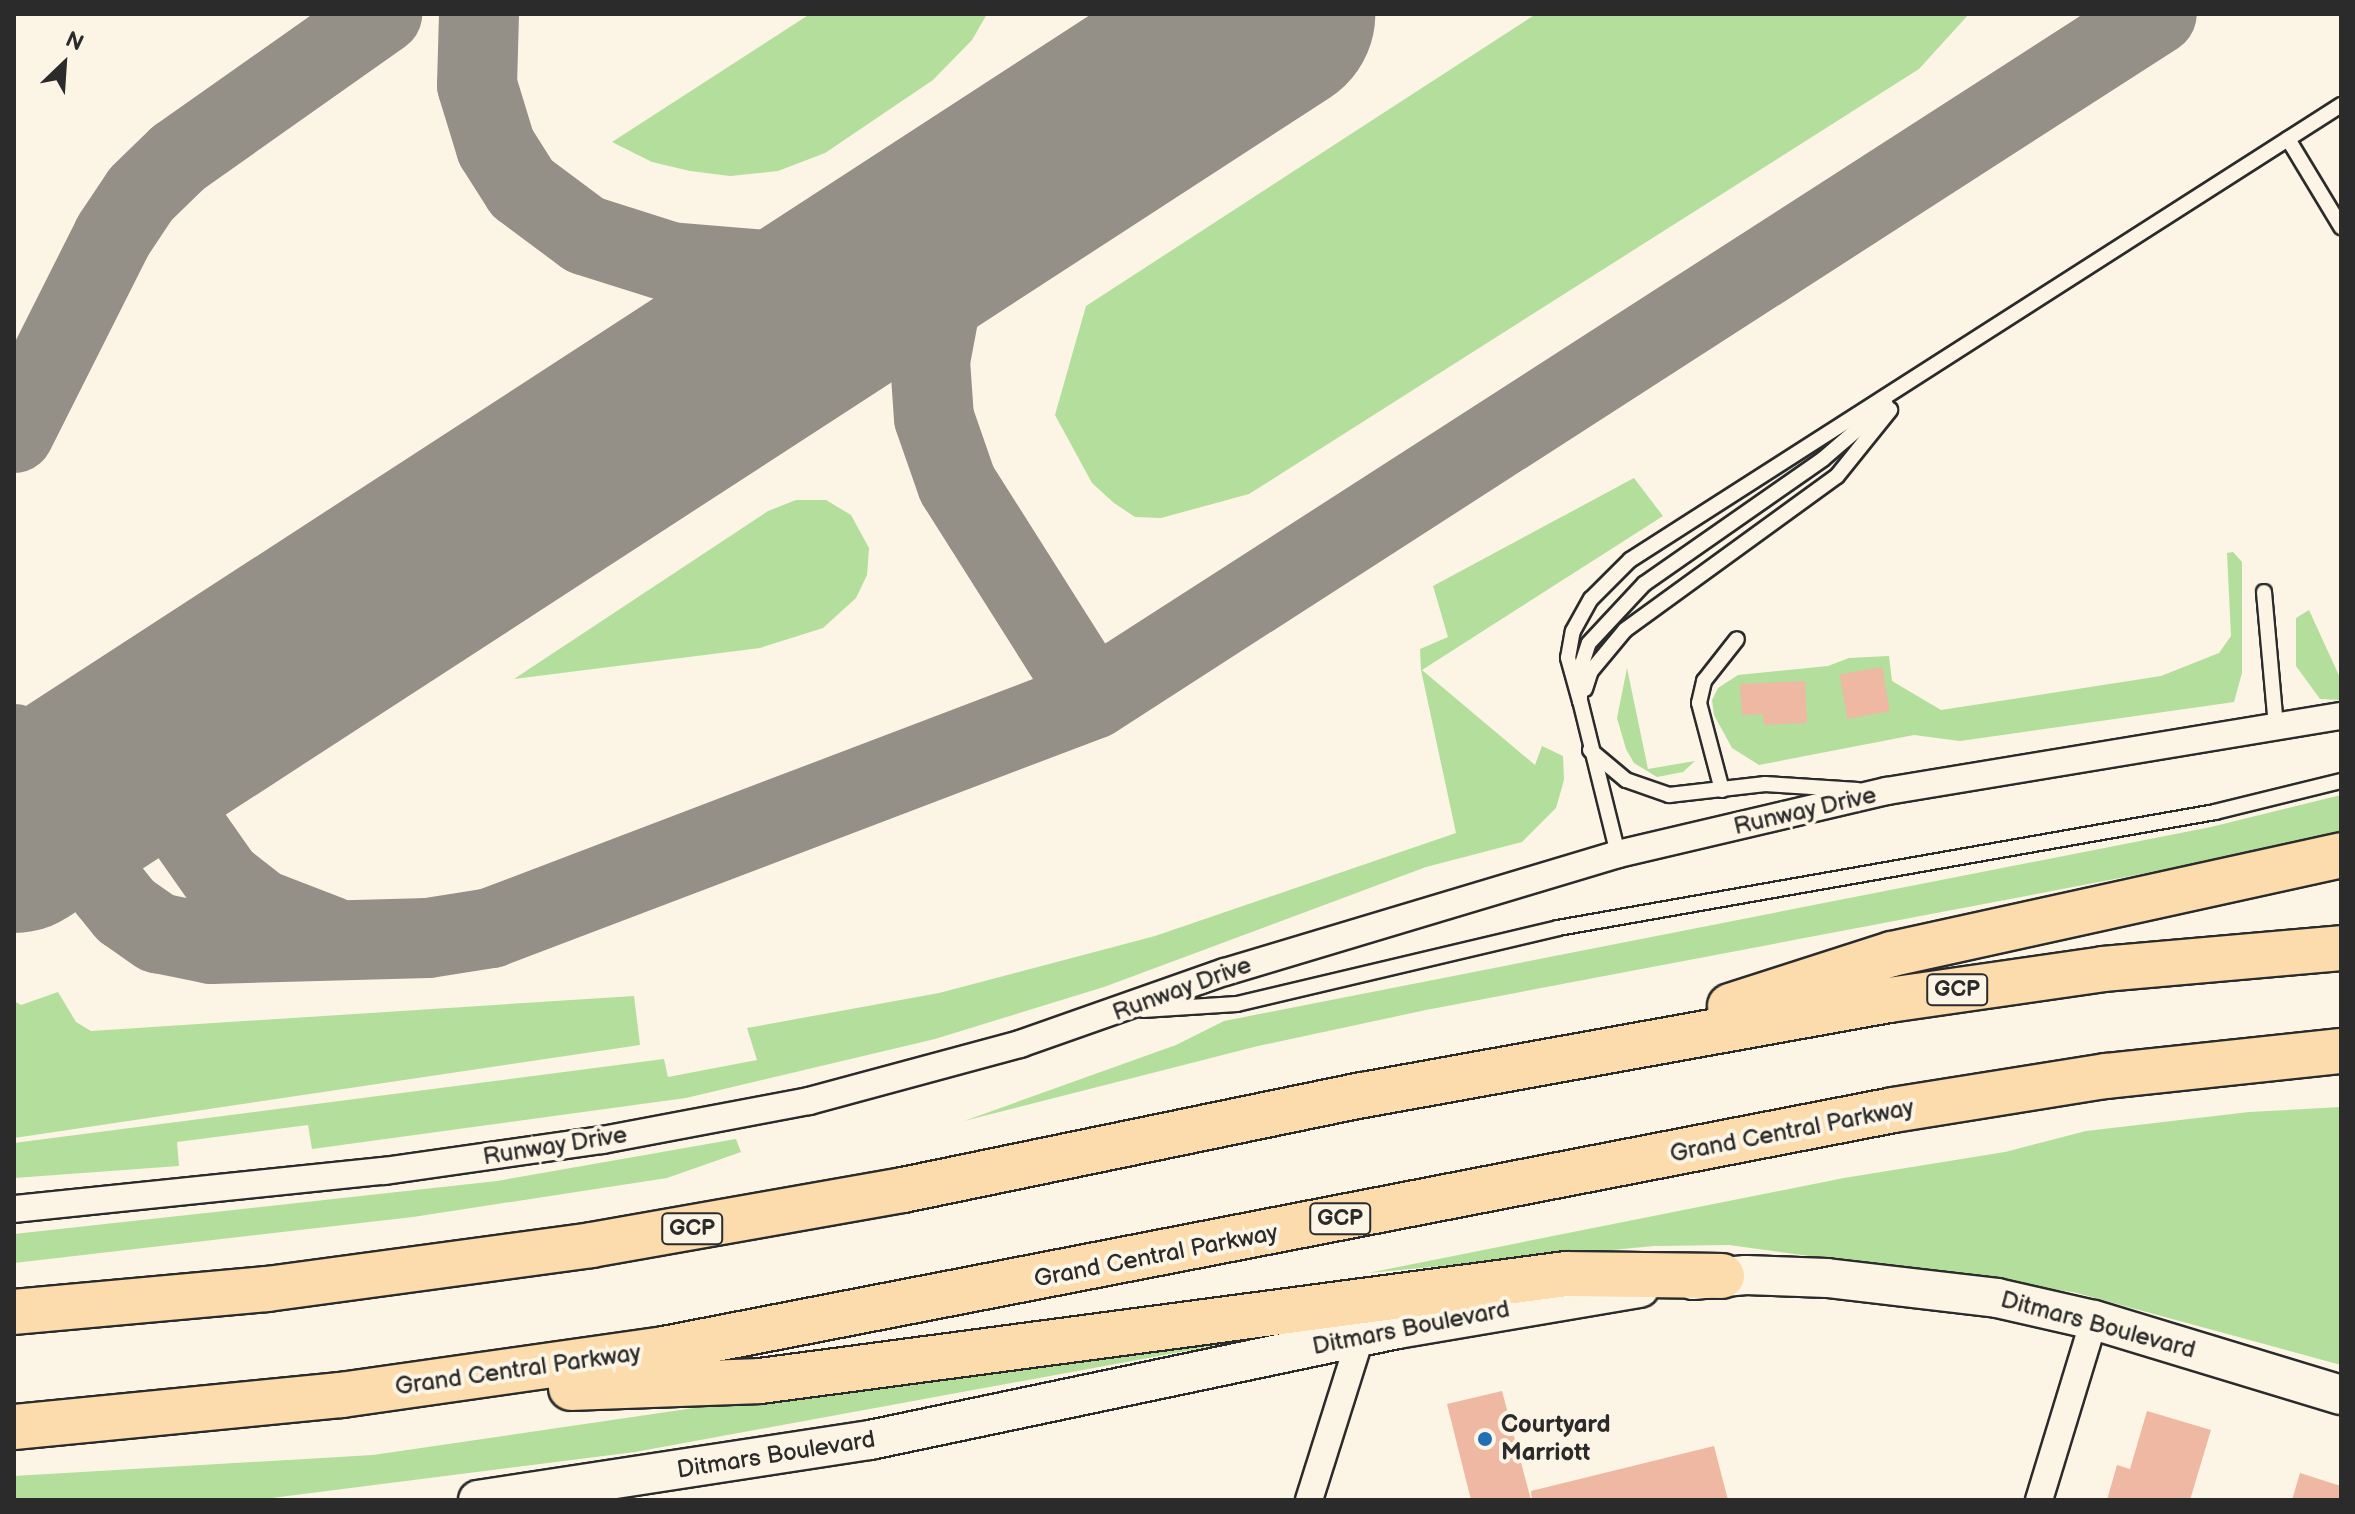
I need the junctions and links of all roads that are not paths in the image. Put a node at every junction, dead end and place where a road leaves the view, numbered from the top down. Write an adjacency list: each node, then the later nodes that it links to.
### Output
1 (2341, 105): 2 (lane)
2 (2288, 139): 3 (lane); 4 (lane)
3 (2340, 223)
4 (1913, 381): 7 (lane); 7 (lane); 7 (lane)
5 (2264, 592): 9 (lane)
6 (1737, 639): 12 (lane)
7 (1580, 701): 10 (lane)
8 (2341, 716): 9 (street, Runway Drive)
9 (2276, 727): 13 (street, Runway Drive)
10 (1589, 750): 12 (lane); 14 (lane)
11 (2341, 781): 19 (lane)
12 (1722, 790): 13 (lane)
13 (1887, 791): 14 (street, Runway Drive)
14 (1618, 854): 19 (street, Runway Drive)
15 (2341, 855): 17 (highway)
16 (2341, 876): 17 (highway)
17 (2078, 915): 21 (highway)
18 (2341, 948): 21 (highway, GCP)
19 (1122, 1011): 22 (street, Runway Drive)
20 (2341, 1051): 27 (highway, Grand Central Parkway / GCP)
21 (1576, 1056): 24 (highway, GCP)
22 (14, 1209)
23 (1722, 1276): 25 (street, Ditmars Boulevard); 26 (street, Ditmars Boulevard); 27 (highway)
24 (14, 1312)
25 (2094, 1320): 28 (street, Ditmars Boulevard); 32 (street)
26 (1360, 1338): 30 (street, Ditmars Boulevard); 31 (street)
27 (341, 1395): 29 (highway, Grand Central Parkway / GCP)
28 (2341, 1395)
29 (14, 1427)
30 (478, 1500)
31 (1309, 1500)
32 (2039, 1500)

